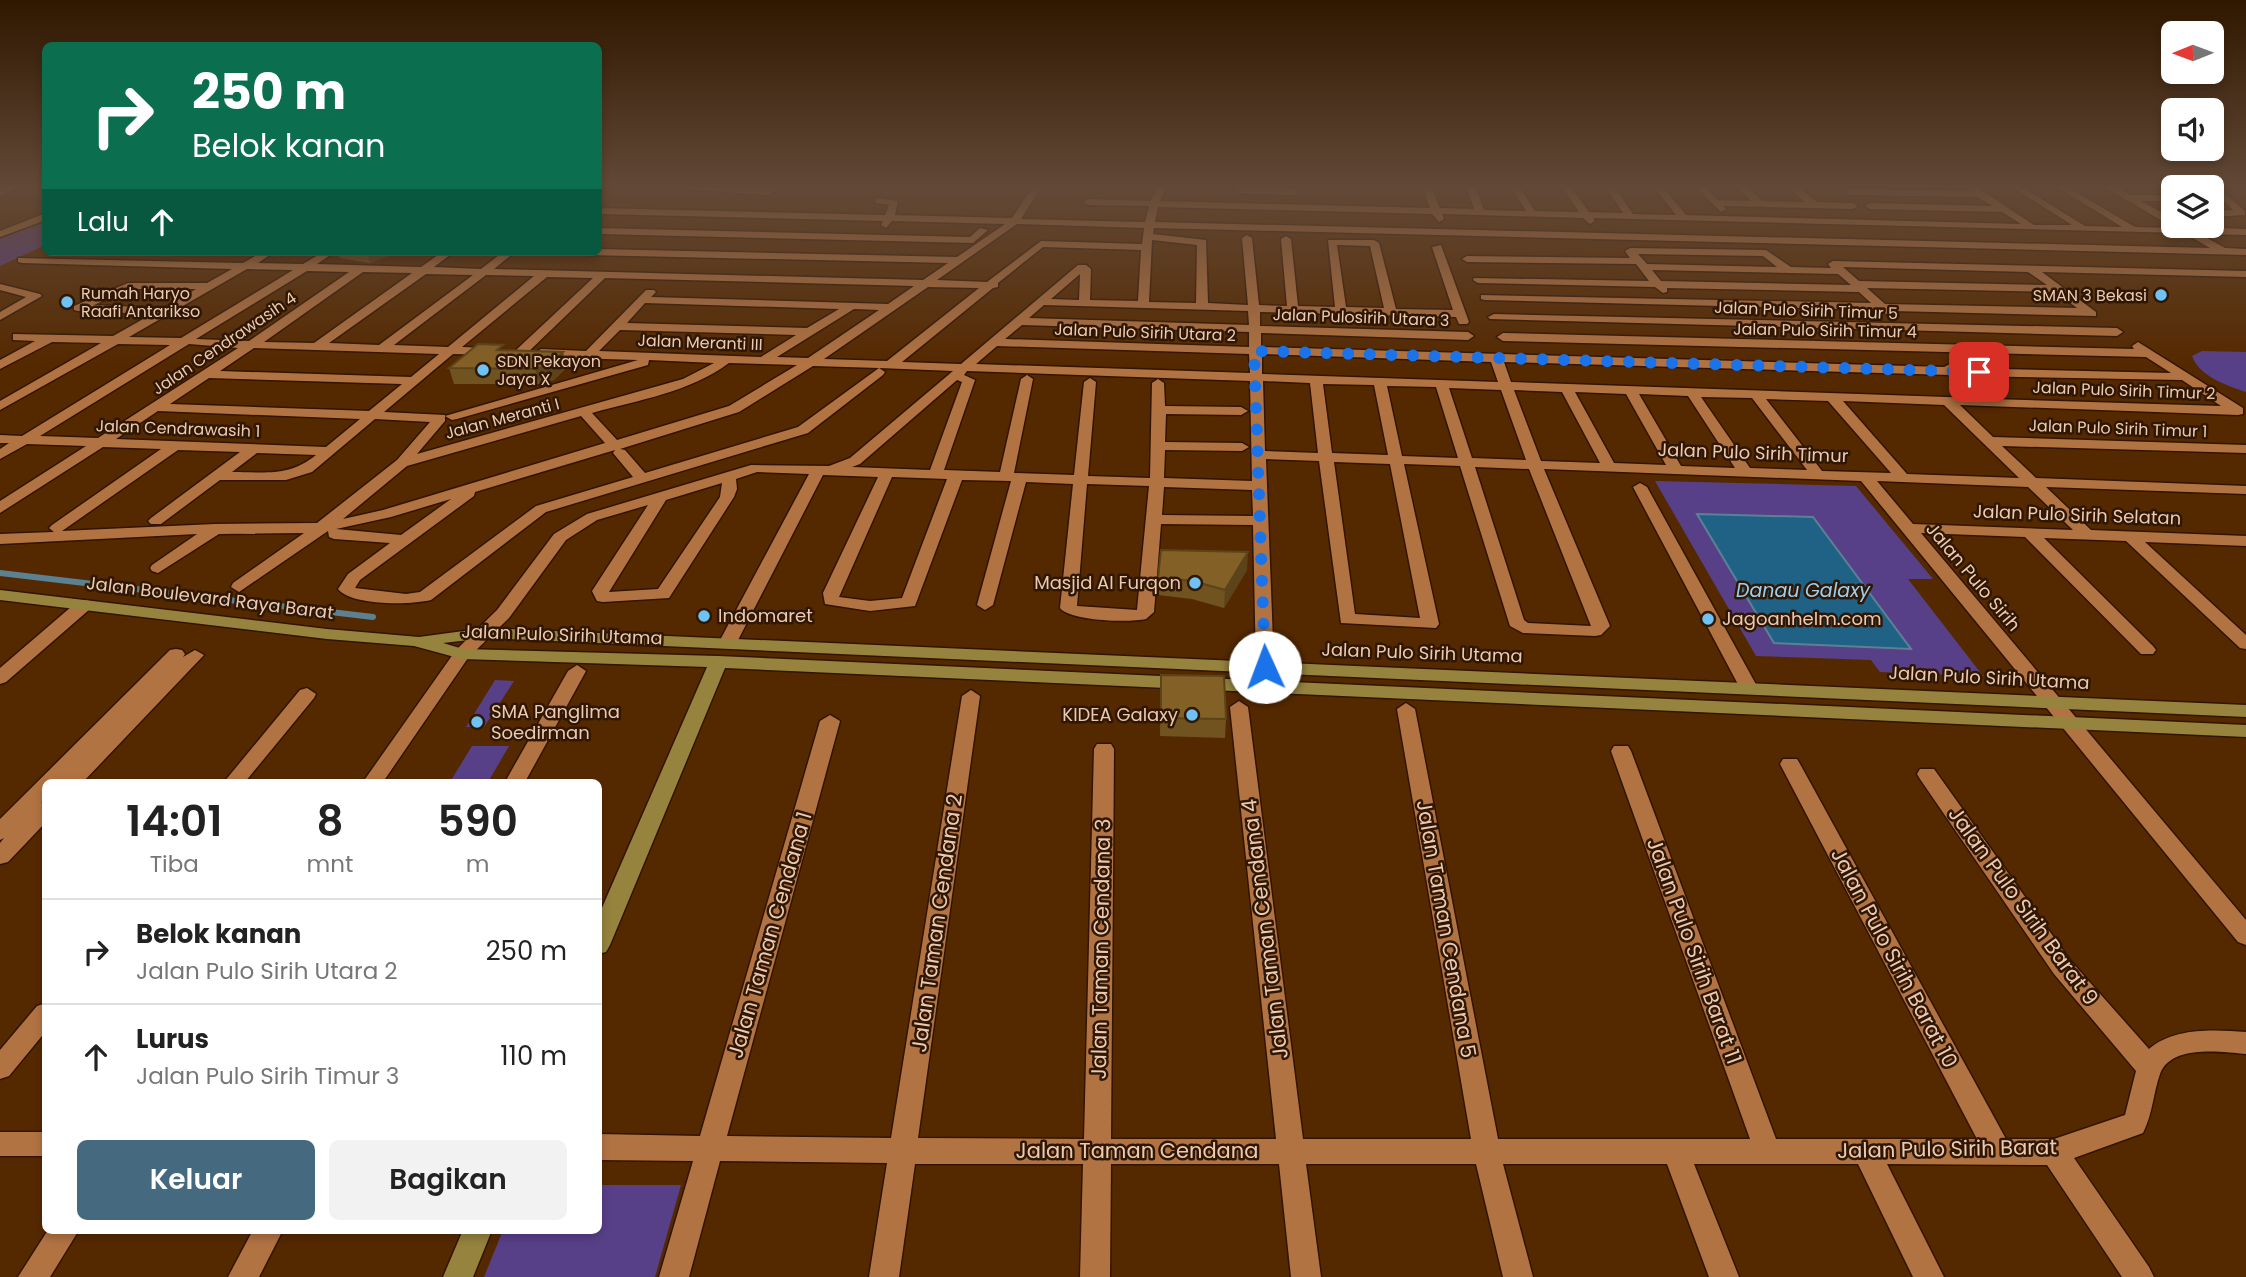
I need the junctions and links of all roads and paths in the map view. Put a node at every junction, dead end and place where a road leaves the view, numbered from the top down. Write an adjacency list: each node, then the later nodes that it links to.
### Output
1 (696, 246): 19 (street)
2 (872, 246): 26 (street)
3 (979, 246): 28 (street)
4 (1041, 246): 50 (street)
5 (1148, 246): 64 (street)
6 (1202, 246): 65 (street)
7 (1248, 246): 66 (street)
8 (1287, 246): 69 (street)
9 (1332, 246): 70 (street)
10 (1375, 246): 72 (street)
11 (2007, 246): 15 (street)
12 (2213, 246): 16 (street)
13 (1437, 247): 74 (street)
14 (1461, 247): 25 (street)
15 (2061, 247): 16 (street); 35 (street)
16 (2223, 251): 18 (street); 32 (street)
17 (602, 252): 19 (street)
18 (2246, 252)
19 (687, 255): 26 (street); 44 (street)
20 (103, 256): 29 (street)
21 (262, 256): 31 (street)
22 (324, 256): 33 (street)
23 (444, 256): 36 (street)
24 (505, 256): 39 (street)
25 (1467, 258): 30 (street); 46 (street)
26 (864, 259): 28 (street); 47 (street)
27 (22, 260): 29 (street)
28 (958, 260): 48 (street)
29 (92, 261): 31 (street)
30 (1641, 264): 37 (street); 37 (street); 49 (street)
31 (247, 265): 33 (street); 51 (street)
32 (2246, 265)
33 (309, 266): 34 (street); 89 (street)
34 (363, 267): 36 (street); 92 (street, Jalan Cendrawasih 4)
35 (2030, 268): 40 (street); 54 (street)
36 (427, 269): 39 (street); 94 (street)
37 (1788, 270): 40 (street)
38 (2105, 270): 43 (street)
39 (485, 271): 41 (street); 95 (street)
40 (1841, 271): 53 (street)
41 (546, 272): 42 (street); 97 (street)
42 (603, 274): 44 (street); 99 (street)
43 (2246, 274)
44 (665, 276): 45 (street); 57 (street)
45 (815, 280): 47 (street); 61 (street)
46 (1478, 280): 49 (street); 56 (street)
47 (850, 281): 48 (street)
48 (926, 282): 50 (street); 63 (street)
49 (1658, 284): 53 (street); 60 (street)
50 (994, 285): 111 (street)
51 (207, 286): 71 (street); 71 (street)
52 (0, 287): 75 (street)
53 (1859, 287): 54 (street); 67 (street)
54 (2058, 289): 73 (street)
55 (0, 295): 68 (street)
56 (1485, 297): 60 (street); 76 (street)
57 (642, 300): 61 (street); 79 (street)
58 (1044, 302): 59 (street); 59 (street); 77 (street)
59 (1084, 302): 64 (street)
60 (1671, 302): 67 (street); 78 (street)
61 (798, 304): 62 (street)
62 (852, 306): 63 (street); 82 (street)
63 (890, 307): 108 (street)
64 (1143, 307): 65 (street)
65 (1202, 308): 66 (street)
66 (1254, 309): 69 (street); 81 (street)
67 (1885, 309): 73 (street); 80 (street)
68 (0, 310)
69 (1293, 310): 70 (street)
70 (1341, 310): 72 (street)
71 (165, 312): 88 (street)
72 (1391, 312): 74 (street)
73 (2089, 312): 83 (street)
74 (1460, 314): 84 (street)
75 (0, 317)
76 (1494, 317): 78 (street, Jalan Pulo Sirih Timur 5); 86 (street)
77 (1018, 321): 81 (street, Jalan Pulosirih Utara 3); 90 (street)
78 (1685, 322): 80 (street, Jalan Pulo Sirih Timur 5); 91 (street)
79 (617, 326): 82 (street); 101 (street)
80 (1906, 328): 83 (street, Jalan Pulo Sirih Timur 5); 96 (street)
81 (1253, 330): 84 (street, Jalan Pulosirih Utara 3); 98 (street)
82 (808, 332): 107 (street)
83 (2118, 332): 100 (street)
84 (1468, 336): 103 (street)
85 (17, 337): 87 (street, Jalan Meranti III)
86 (1503, 337): 91 (street, Jalan Pulo Sirih Timur 4); 105 (street)
87 (50, 338): 88 (street, Jalan Meranti III); 109 (street)
88 (114, 341): 89 (street, Jalan Meranti III); 133 (street)
89 (189, 342): 92 (street, Jalan Meranti III); 142 (street)
90 (993, 342): 93 (street, Jalan Pulo Sirih Utara 2); 113 (street)
91 (1703, 343): 96 (street, Jalan Pulo Sirih Timur 4); 110 (street)
92 (254, 344): 94 (street, Jalan Meranti III); 115 (street, Jalan Cendrawasih 4)
93 (1021, 344): 98 (street, Jalan Pulo Sirih Utara 2); 112 (street)
94 (319, 345): 95 (street, Jalan Meranti III)
95 (383, 348): 97 (street, Jalan Meranti III)
96 (1930, 348): 100 (street, Jalan Pulo Sirih Timur 4); 114 (street)
97 (453, 351): 99 (street, Jalan Meranti III); 119 (street)
98 (1254, 351): 103 (street, Jalan Pulo Sirih Utara 2); 118 (street)
99 (520, 353): 101 (street, Jalan Meranti III)
100 (2147, 353): 116 (street)
101 (589, 355): 102 (street, Jalan Meranti III)
102 (662, 357): 106 (street, Jalan Meranti III); 140 (street)
103 (1478, 357): 104 (street, Jalan Pulo Sirih Utara 2)
104 (1496, 358): 105 (street, Jalan Pulo Sirih Utara 2); 125 (street)
105 (1512, 358): 110 (street, Jalan Pulo Sirih Utara 2)
106 (727, 359): 107 (street, Jalan Meranti III); 137 (street, Jalan Meranti I)
107 (764, 360): 108 (street, Jalan Meranti III)
108 (811, 362): 111 (street, Jalan Meranti III); 150 (street)
109 (0, 365)
110 (1721, 365): 114 (street, Jalan Pulo Sirih Utara 2); 129 (street)
111 (884, 368): 113 (street, Jalan Meranti III); 172 (street)
112 (1010, 370): 113 (street, Jalan Meranti III); 118 (street, Jalan Meranti III)
113 (960, 371): 161 (street); 164 (street)
114 (1954, 371): 116 (street, Jalan Pulo Sirih Utara 2); 132 (street)
115 (207, 374): 119 (street); 134 (street, Jalan Cendrawasih 4)
116 (2180, 377): 139 (street)
117 (1027, 379): 169 (street)
118 (1256, 380): 121 (street, Jalan Pulo Sirih Timur 2); 153 (street)
119 (415, 381): 138 (street)
120 (1090, 382): 173 (street)
121 (1316, 382): 123 (street, Jalan Pulo Sirih Timur 2); 154 (street)
122 (1158, 383): 135 (street)
123 (1380, 383): 124 (street, Jalan Pulo Sirih Timur 2); 155 (street)
124 (1442, 385): 125 (street, Jalan Pulo Sirih Timur 2); 156 (street)
125 (1506, 387): 126 (street, Jalan Pulo Sirih Timur 2); 158 (street)
126 (1567, 389): 127 (street, Jalan Pulo Sirih Timur 2); 159 (street)
127 (1631, 391): 128 (street, Jalan Pulo Sirih Timur 2); 160 (street)
128 (1692, 394): 129 (street, Jalan Pulo Sirih Timur 2); 162 (street)
129 (1751, 396): 130 (street, Jalan Pulo Sirih Timur 2); 166 (street)
130 (1832, 397): 131 (street, Jalan Pulo Sirih Timur 2); 171 (street)
131 (1949, 402): 132 (street, Jalan Pulo Sirih Timur 2); 143 (street)
132 (1989, 403): 139 (street, Jalan Pulo Sirih Timur 2)
133 (0, 407)
134 (157, 407): 138 (street); 144 (street, Jalan Cendrawasih 4)
135 (1160, 410): 136 (street); 146 (street)
136 (1241, 411)
137 (585, 413): 150 (street); 157 (street, Jalan Meranti I)
138 (376, 414): 151 (street); 157 (street)
139 (2242, 414)
140 (452, 415)
141 (0, 439): 142 (street, Jalan Cendrawasih 1)
142 (24, 440): 144 (street, Jalan Cendrawasih 1); 152 (street)
143 (1989, 441): 149 (street, Jalan Pulo Sirih Timur 1); 175 (street)
144 (101, 443): 145 (street, Jalan Cendrawasih 1); 181 (street, Jalan Cendrawasih 4)
145 (177, 444): 147 (street, Jalan Cendrawasih 1); 185 (street)
146 (1158, 446): 148 (street); 174 (street)
147 (256, 447): 151 (street, Jalan Cendrawasih 1); 167 (street)
148 (1242, 447)
149 (2246, 449)
150 (617, 450): 172 (street); 176 (street)
151 (331, 451): 167 (street)
152 (0, 455)
153 (1258, 455): 154 (street, Jalan Pulo Sirih Timur); 177 (street)
154 (1326, 457): 155 (street, Jalan Pulo Sirih Timur); 155 (street)
155 (1398, 460): 156 (street, Jalan Pulo Sirih Timur)
156 (1466, 462): 158 (street, Jalan Pulo Sirih Timur); 158 (street)
157 (402, 463): 188 (street)
158 (1535, 465): 159 (street, Jalan Pulo Sirih Timur)
159 (1609, 467): 160 (street, Jalan Pulo Sirih Timur)
160 (1676, 470): 162 (street, Jalan Pulo Sirih Timur)
161 (817, 472): 163 (street); 168 (street); 209 (street)
162 (1745, 472): 166 (street, Jalan Pulo Sirih Timur)
163 (886, 474): 164 (street); 165 (street)
164 (935, 475): 165 (street)
165 (956, 475): 169 (street)
166 (1818, 475): 170 (street, Jalan Pulo Sirih Timur)
167 (216, 476): 183 (street)
168 (728, 476): 180 (street); 180 (street)
169 (1013, 476): 173 (street); 203 (street)
170 (1865, 476): 171 (street, Jalan Pulo Sirih Timur); 186 (street, Jalan Pulo Sirih)
171 (1903, 478): 175 (street, Jalan Pulo Sirih Timur)
172 (643, 479): 193 (street)
173 (1082, 479): 174 (street); 182 (street)
174 (1155, 482): 177 (street); 182 (street)
175 (2032, 482): 179 (street, Jalan Pulo Sirih Timur); 190 (street)
176 (479, 486): 188 (street); 193 (street)
177 (1259, 486): 184 (street)
178 (1640, 487): 215 (street)
179 (2246, 489)
180 (662, 496): 204 (street)
181 (0, 508)
182 (1153, 519): 184 (street)
183 (156, 521)
184 (1260, 521): 198 (street)
185 (57, 527)
186 (1907, 528): 189 (street, Jalan Pulo Sirih Selatan); 218 (street, Jalan Pulo Sirih)
187 (215, 529): 188 (street); 192 (street); 199 (street)
188 (327, 531): 193 (street); 200 (street)
189 (2030, 533): 190 (street, Jalan Pulo Sirih Selatan); 208 (street)
190 (2087, 535): 191 (street, Jalan Pulo Sirih Selatan)
191 (2132, 537): 194 (street, Jalan Pulo Sirih Selatan); 206 (street)
192 (0, 539)
193 (404, 540)
194 (2228, 541): 195 (street, Jalan Pulo Sirih Selatan); 196 (street)
195 (2246, 541)
196 (2246, 556)
197 (1240, 562): 198 (street)
198 (1262, 562): 212 (street)
199 (158, 568)
200 (239, 587)
201 (0, 595): 202 (main road, Jalan Boulevard Raya Barat)
202 (84, 604): 205 (main road, Jalan Boulevard Raya Barat); 214 (street)
203 (985, 606)
204 (486, 632): 205 (main road, Jalan Pulo Sirih Utama); 209 (main road, Jalan Pulo Sirih Utama); 210 (street)
205 (415, 641): 210 (main road, Jalan Pulo Sirih Utama)
206 (2246, 644)
207 (808, 648): 209 (main road, Jalan Pulo Sirih Utama); 211 (main road); 212 (main road, Jalan Pulo Sirih Utama)
208 (2147, 650)
209 (722, 653): 210 (main road, Jalan Pulo Sirih Utama); 211 (main road, Jalan Pulo Sirih Utama); 238 (main road)
210 (462, 654): 232 (street)
211 (800, 666): 223 (main road, Jalan Pulo Sirih Utama)
212 (1265, 667): 215 (main road, Jalan Pulo Sirih Utama)
213 (576, 671): 233 (street)
214 (0, 678)
215 (1749, 688): 218 (main road, Jalan Pulo Sirih Utama)
216 (307, 694): 231 (street)
217 (971, 696): 253 (street, Jalan Taman Cendana 2)
218 (2052, 702): 221 (main road, Jalan Pulo Sirih Utama); 223 (street, Jalan Pulo Sirih)
219 (1239, 707): 254 (street, Jalan Taman Cendana 4)
220 (1406, 709): 249 (street, Jalan Taman Cendana 5)
221 (2246, 711)
222 (830, 721): 247 (street, Jalan Taman Cendana 1)
223 (2069, 722): 224 (main road, Jalan Pulo Sirih Utama); 239 (street, Jalan Pulo Sirih)
224 (2246, 731)
225 (1104, 749): 248 (street, Jalan Taman Cendana 3)
226 (1621, 751): 251 (street, Jalan Pulo Sirih Barat 11)
227 (1790, 764): 255 (street, Jalan Pulo Sirih Barat 10)
228 (1927, 774): 243 (street, Jalan Pulo Sirih Barat 9)
229 (53, 779): 230 (street)
230 (74, 779)
231 (236, 779)
232 (375, 779)
233 (517, 779)
234 (42, 790): 236 (street)
235 (42, 813): 237 (street)
236 (0, 832)
237 (0, 856)
238 (602, 936)
239 (2246, 936)
240 (42, 1018): 242 (street)
241 (2246, 1043): 243 (street)
242 (0, 1068)
243 (2149, 1068): 256 (street, Jalan Pulo Sirih Barat)
244 (0, 1144): 245 (street)
245 (42, 1144)
246 (602, 1147): 247 (street, Jalan Taman Cendana)
247 (710, 1149): 253 (street, Jalan Taman Cendana); 263 (street, Jalan Taman Cendana 1)
248 (1097, 1149): 253 (street, Jalan Taman Cendana); 254 (street, Jalan Taman Cendana); 265 (street, Jalan Taman Cendana 3)
249 (1486, 1149): 250 (street, Jalan Taman Cendana); 254 (street, Jalan Taman Cendana); 267 (street, Jalan Taman Cendana 5)
250 (1675, 1150): 251 (street, Jalan Pulo Sirih Barat); 268 (street)
251 (1767, 1150): 252 (street, Jalan Pulo Sirih Barat)
252 (1865, 1150): 255 (street, Jalan Pulo Sirih Barat); 269 (street)
253 (903, 1151): 264 (street, Jalan Taman Cendana 2)
254 (1292, 1152): 266 (street, Jalan Taman Cendana 4)
255 (1998, 1152): 256 (street, Jalan Pulo Sirih Barat)
256 (2054, 1152): 270 (street)
257 (62, 1234): 260 (street)
258 (267, 1234): 261 (street)
259 (476, 1234): 262 (main road)
260 (33, 1277)
261 (243, 1277)
262 (458, 1277)
263 (674, 1277)
264 (884, 1277)
265 (1095, 1277)
266 (1306, 1277)
267 (1518, 1277)
268 (1724, 1277)
269 (1929, 1277)
270 (2139, 1277)

